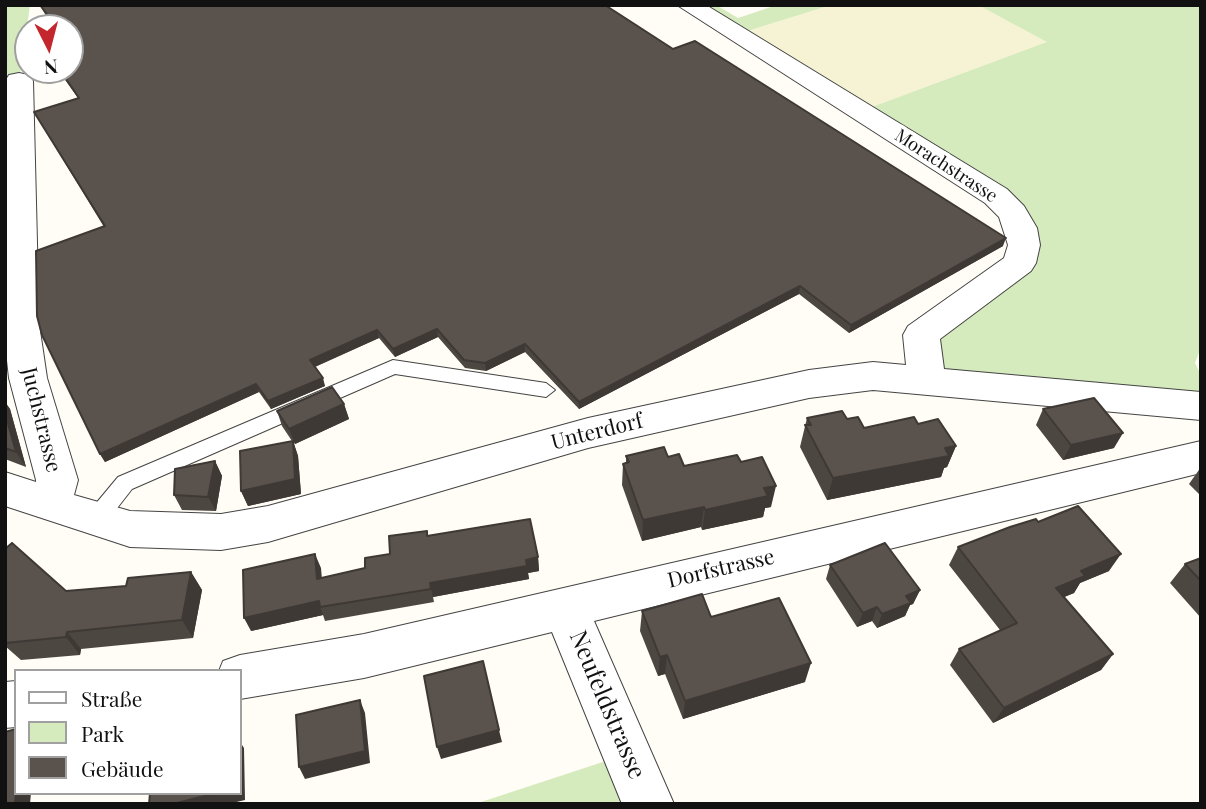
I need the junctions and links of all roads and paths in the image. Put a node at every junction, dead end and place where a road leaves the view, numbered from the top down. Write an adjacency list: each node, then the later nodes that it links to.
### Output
1 (689, 5): 3 (street, Morachstrasse)
2 (19, 84): 8 (street, Juchstrasse)
3 (927, 380): 5 (street, Unterdorf); 9 (street, Unterdorf)
4 (546, 390): 9 (lane)
5 (1201, 406)
6 (1201, 457): 10 (street, Dorfstrasse)
7 (5, 488): 8 (street, Unterdorf)
8 (51, 506): 9 (street, Unterdorf)
9 (96, 519)
10 (565, 606): 11 (street, Dorfstrasse); 12 (street, Neufeldstrasse)
11 (242, 677)
12 (648, 804)

